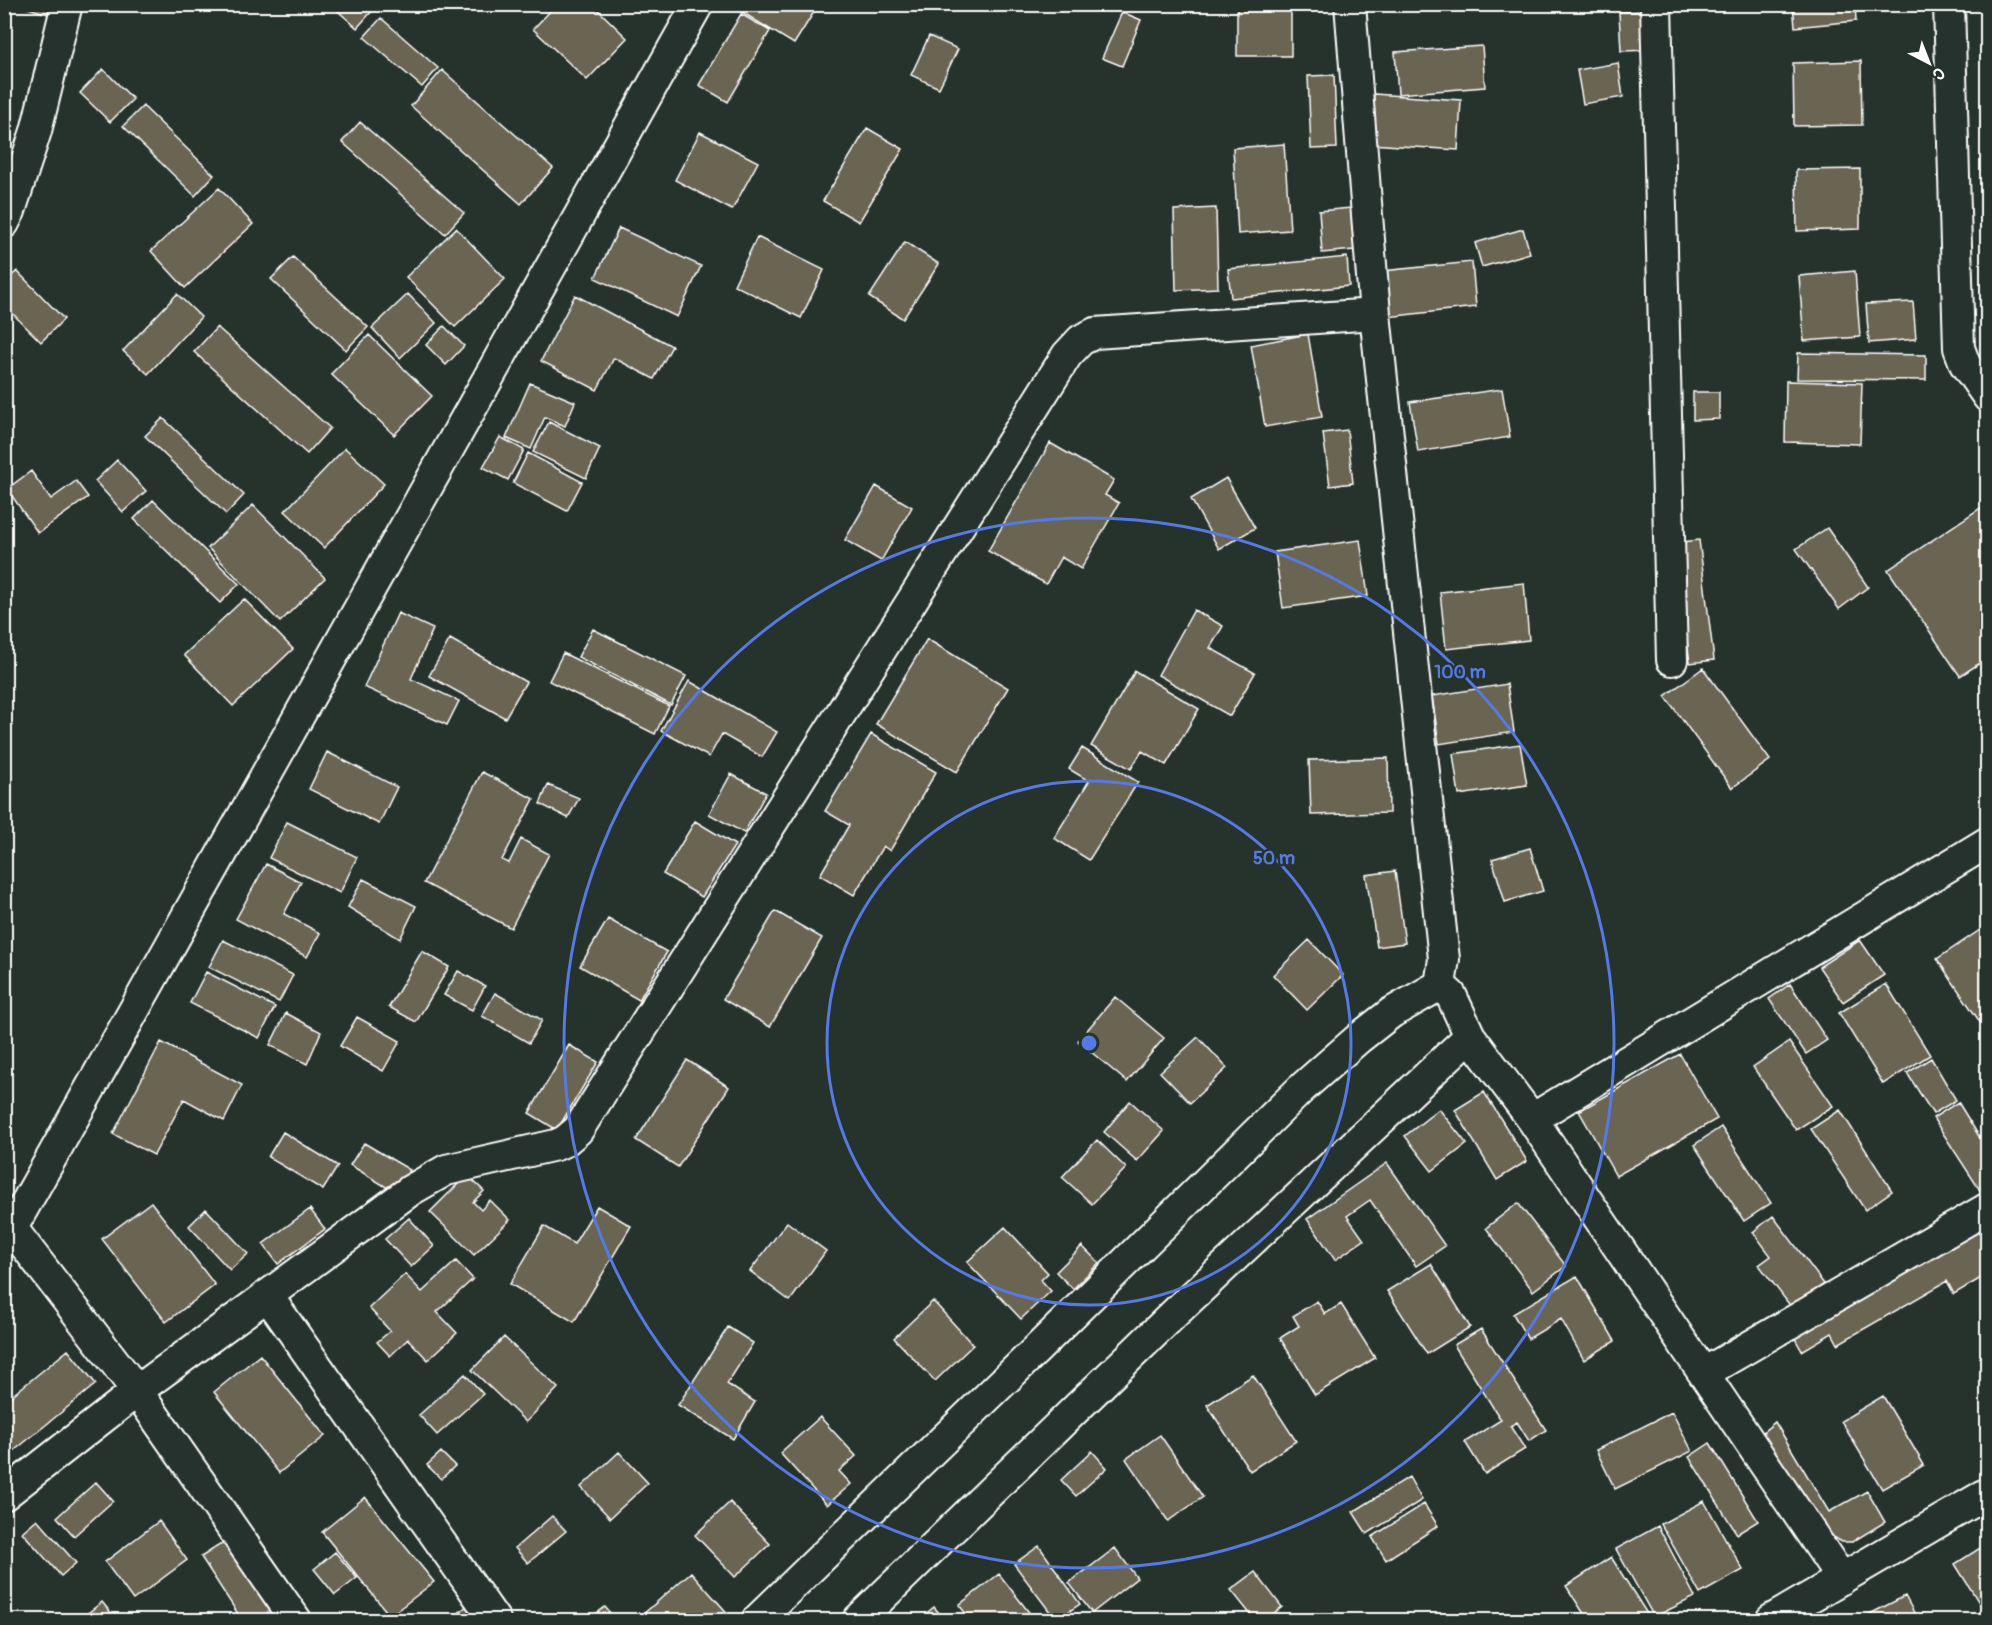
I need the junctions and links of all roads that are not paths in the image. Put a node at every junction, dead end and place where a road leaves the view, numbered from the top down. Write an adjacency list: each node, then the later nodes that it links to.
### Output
1 (67, 4): 6 (street)
2 (698, 4): 15 (street)
3 (1350, 4): 7 (street)
4 (1656, 4): 9 (street)
5 (1949, 4): 8 (street)
6 (4, 223)
7 (1375, 314): 11 (street); 16 (street)
8 (1988, 398)
9 (1672, 660)
10 (1988, 842): 13 (street)
11 (1440, 985): 12 (street); 24 (street)
12 (1470, 1036): 13 (street); 25 (street)
13 (1532, 1119): 17 (street)
14 (1988, 1209): 17 (street)
15 (8, 1223): 18 (street)
16 (267, 1295): 18 (street); 23 (street)
17 (1704, 1373): 21 (street)
18 (137, 1390): 20 (street); 22 (street)
19 (1988, 1492): 21 (street)
20 (4, 1496)
21 (1842, 1579): 26 (street)
22 (296, 1620)
23 (495, 1620)
24 (757, 1620)
25 (858, 1620)
26 (1771, 1620)

